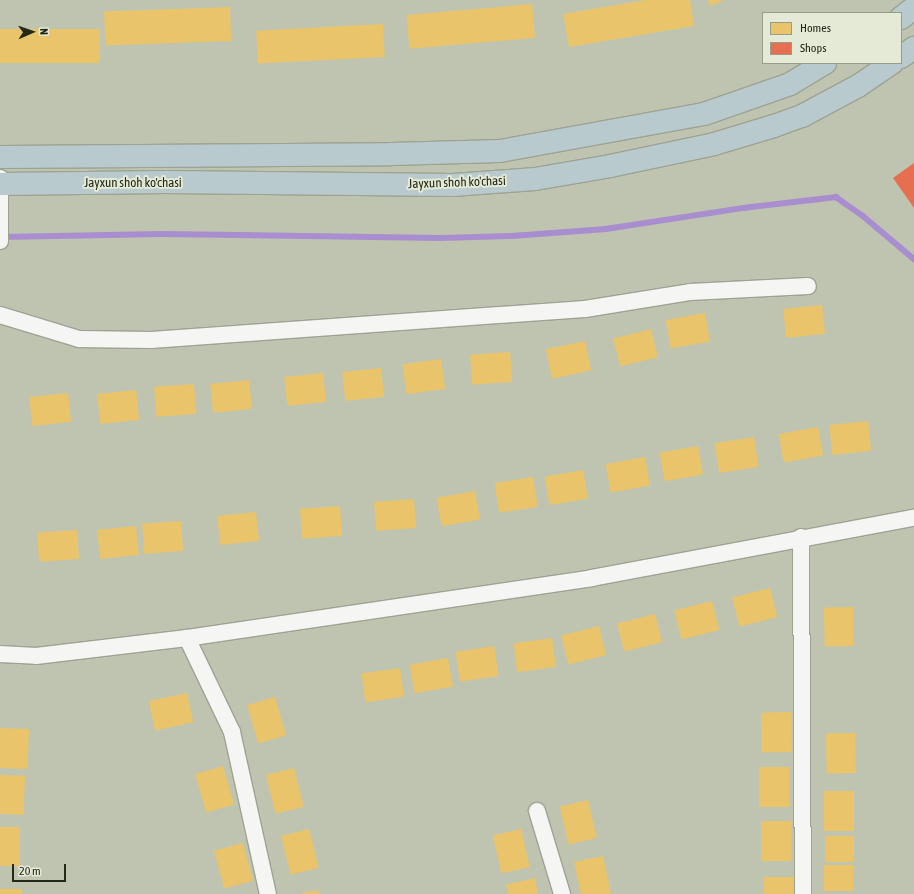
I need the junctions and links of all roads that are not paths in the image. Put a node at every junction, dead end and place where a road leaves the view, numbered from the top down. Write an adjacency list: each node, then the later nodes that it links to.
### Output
1 (914, 8): 2 (highway)
2 (902, 17)
3 (914, 48): 4 (highway)
4 (902, 56)
5 (823, 64): 7 (highway, Jayxun shoh ko'chasi)
6 (890, 64): 10 (highway, Jayxun shoh ko'chasi)
7 (0, 157): 8 (street)
8 (0, 161)
9 (0, 178): 10 (street)
10 (0, 184): 11 (street)
11 (0, 220): 12 (street)
12 (0, 241)
13 (808, 286): 14 (street)
14 (0, 315)
15 (914, 518): 16 (street)
16 (801, 537): 17 (street); 22 (street)
17 (187, 638): 18 (street); 20 (street)
18 (0, 654)
19 (537, 811): 21 (street)
20 (268, 894)
21 (562, 894)
22 (803, 894)

